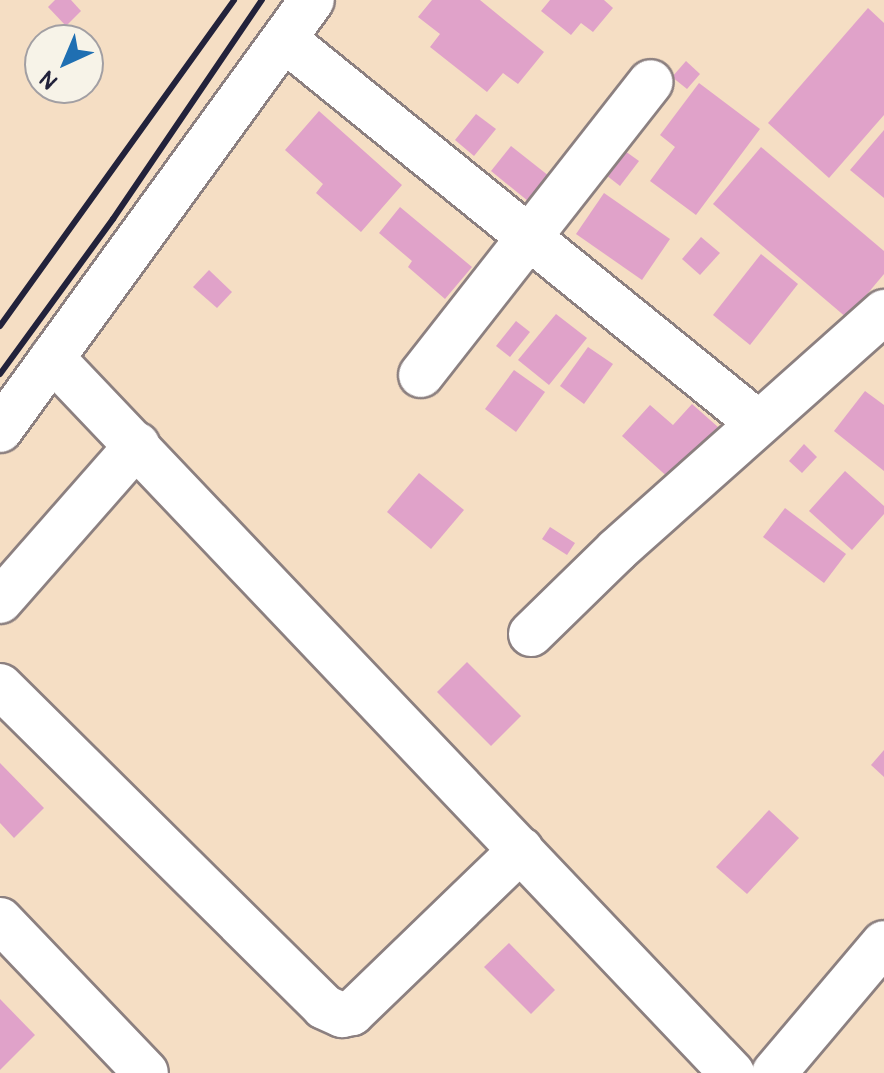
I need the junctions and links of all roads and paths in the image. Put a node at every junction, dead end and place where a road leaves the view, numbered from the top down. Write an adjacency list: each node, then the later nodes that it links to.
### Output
1 (312, 0): 2 (street)
2 (284, 39): 4 (street); 6 (street)
3 (651, 82): 4 (street)
4 (528, 235): 7 (street); 8 (street)
5 (884, 312): 8 (street)
6 (52, 358): 9 (street); 10 (street)
7 (421, 375)
8 (757, 422): 12 (street)
9 (0, 430)
10 (137, 445): 11 (street); 14 (street)
11 (0, 601)
12 (531, 634)
13 (0, 686): 14 (street)
14 (521, 850): 18 (street)
15 (0, 920): 17 (street)
16 (884, 943): 19 (street)
17 (146, 1073)
18 (732, 1073)
19 (774, 1073)

